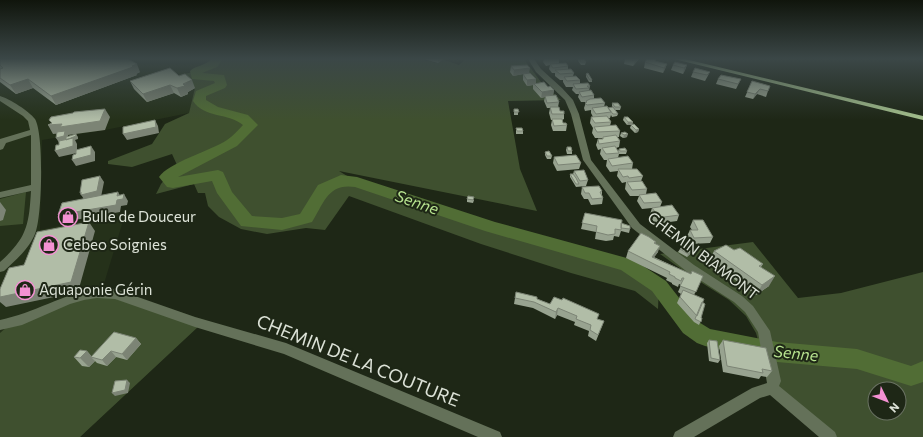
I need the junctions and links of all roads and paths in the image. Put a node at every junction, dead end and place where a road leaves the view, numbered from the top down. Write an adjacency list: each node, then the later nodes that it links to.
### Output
1 (548, 79): 11 (street, CHEMIN BIAMONT)
2 (762, 79): 4 (main road)
3 (0, 98): 5 (street)
4 (923, 118)
5 (35, 131): 6 (street); 7 (street)
6 (1, 143)
7 (35, 187): 8 (street); 9 (street)
8 (0, 195)
9 (0, 268)
10 (0, 325): 12 (street, CHEMIN DE LA COUTURE)
11 (772, 388): 13 (street); 14 (street)
12 (494, 437)
13 (680, 437)
14 (830, 437)

